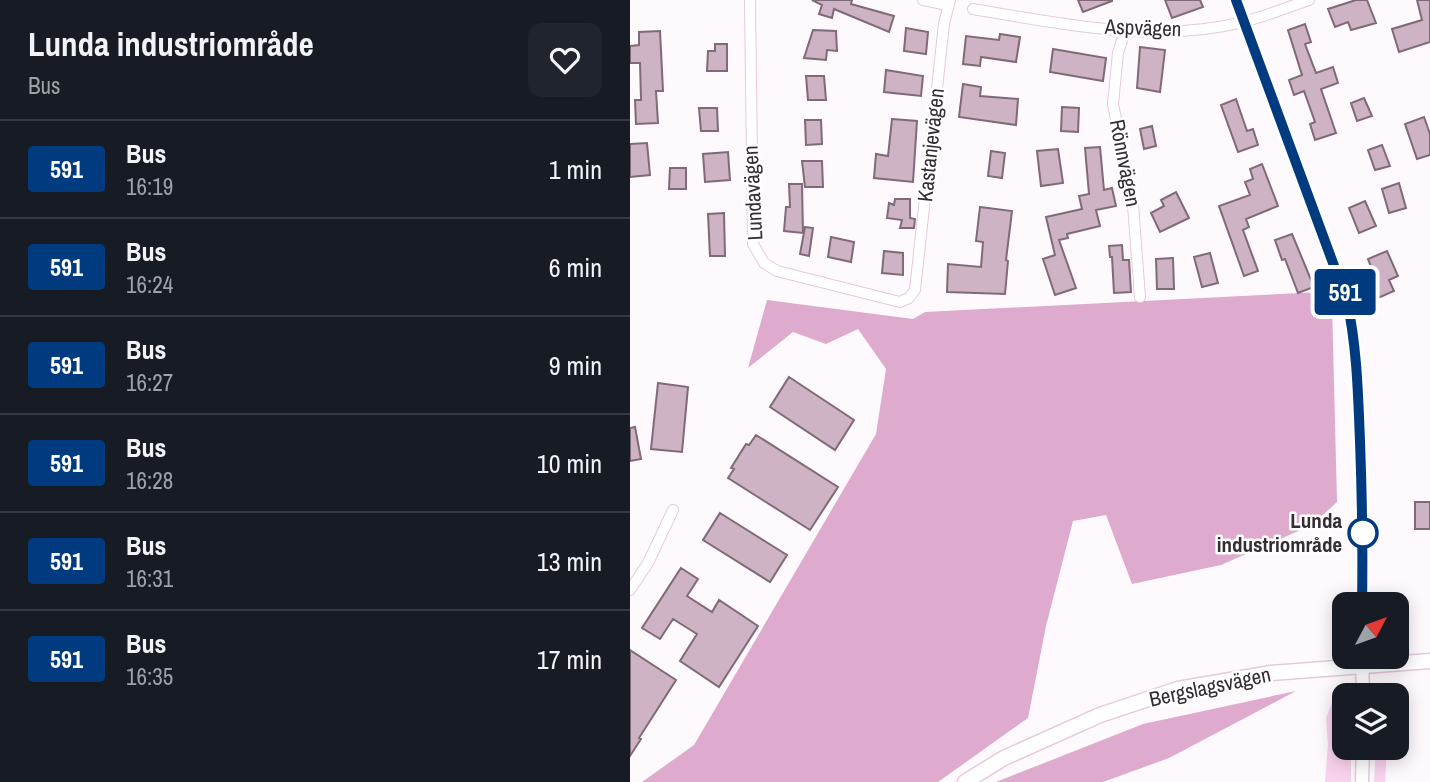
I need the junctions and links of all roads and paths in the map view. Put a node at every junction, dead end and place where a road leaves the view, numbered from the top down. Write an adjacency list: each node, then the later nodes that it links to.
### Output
1 (750, 0): 9 (street, Lundavägen)
2 (923, 0): 5 (street)
3 (1236, 0): 7 (street)
4 (1309, 0): 7 (street, Aspvägen)
5 (949, 3): 9 (street, Kastanjevägen)
6 (974, 9): 8 (street, Aspvägen)
7 (1245, 22): 8 (street, Aspvägen); 13 (street)
8 (1125, 31): 10 (street, Rönnvägen)
9 (915, 290)
10 (1140, 297)
11 (673, 510): 12 (street)
12 (630, 590)
13 (1362, 592)
14 (1409, 661): 15 (main road, Bergslagsvägen)
15 (1430, 661)
16 (1332, 665): 18 (main road, Bergslagsvägen)
17 (1363, 760): 19 (street)
18 (965, 782)
19 (1362, 782)

